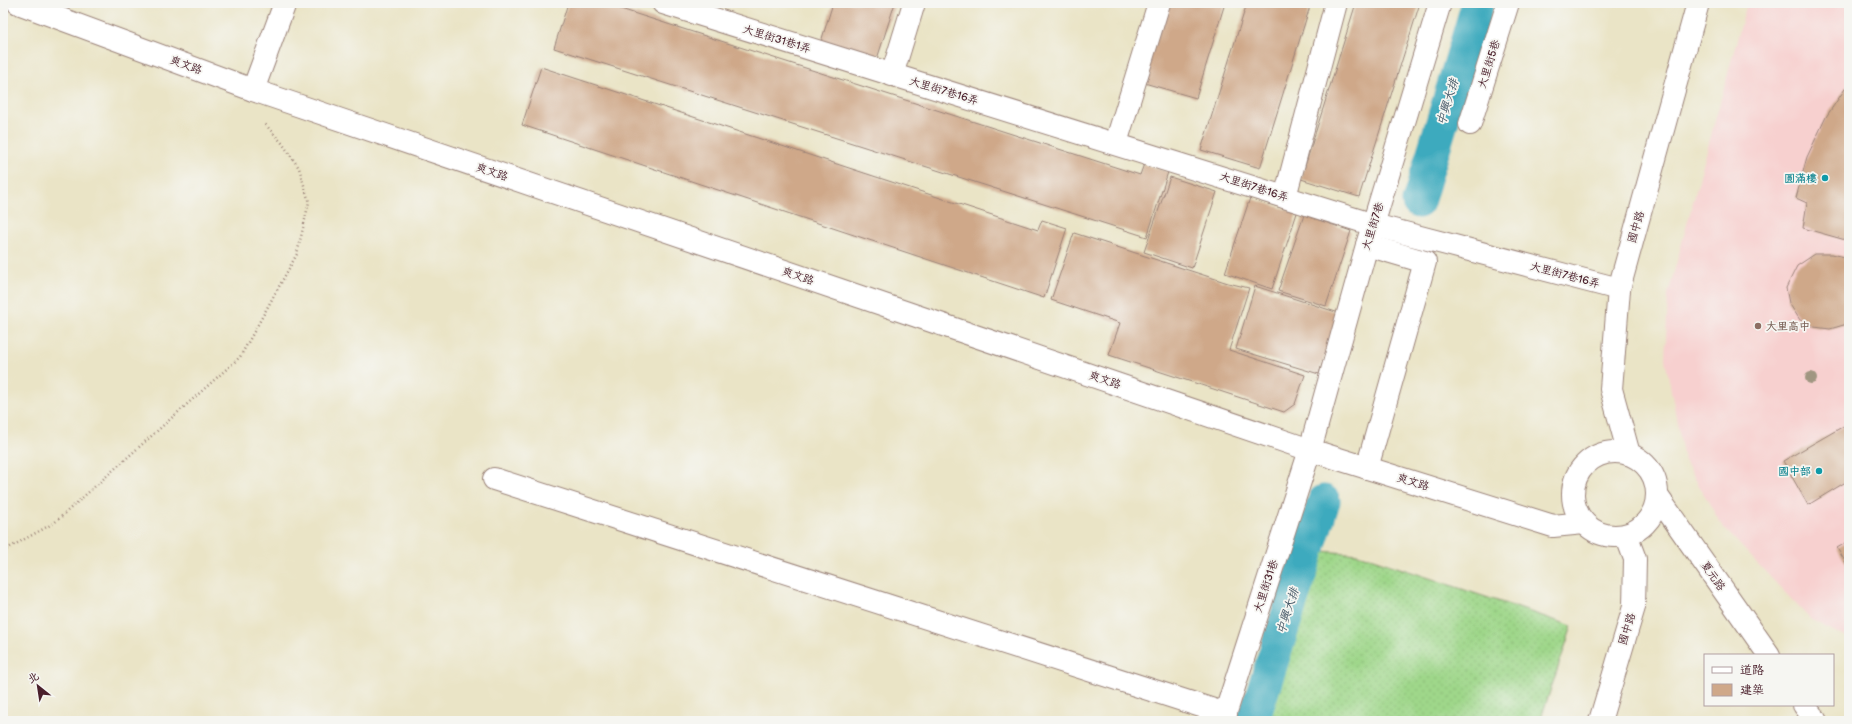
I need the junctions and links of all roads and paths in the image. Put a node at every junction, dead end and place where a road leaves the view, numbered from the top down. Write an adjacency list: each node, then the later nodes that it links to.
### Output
1 (18, 3): 11 (street, 爽文路)
2 (286, 3): 11 (street)
3 (663, 3): 10 (street, 大里街31巷1弄)
4 (914, 3): 10 (street)
5 (1159, 3): 13 (street)
6 (1336, 3): 14 (street)
7 (1440, 3): 15 (street, 大里街7巷)
8 (1508, 3): 12 (street, 大里街5巷)
9 (1698, 3): 17 (street, 國中路)
10 (892, 74): 13 (street, 大里街7巷16弄)
11 (253, 90): 18 (street, 爽文路); 25 (path)
12 (1470, 124)
13 (1116, 143): 14 (street, 大里街7巷16弄)
14 (1285, 197): 15 (street, 大里街7巷16弄)
15 (1374, 225): 16 (street, 大里街7巷); 17 (street, 大里街7巷16弄)
16 (1367, 246): 18 (street, 大里街7巷); 20 (street)
17 (1619, 289): 19 (street, 國中路)
18 (1310, 450): 20 (street, 爽文路); 28 (street, 大里街31巷)
19 (1629, 454): 22 (street); 23 (street)
20 (1368, 468): 23 (street, 爽文路)
21 (494, 479): 28 (street)
22 (1658, 497): 24 (street); 26 (street, 夏元路)
23 (1584, 523): 24 (street)
24 (1626, 535): 29 (street, 國中路)
25 (3, 551)
26 (1768, 654)
27 (1805, 706): 30 (street)
28 (1225, 717)
29 (1600, 721)
30 (1816, 721)

